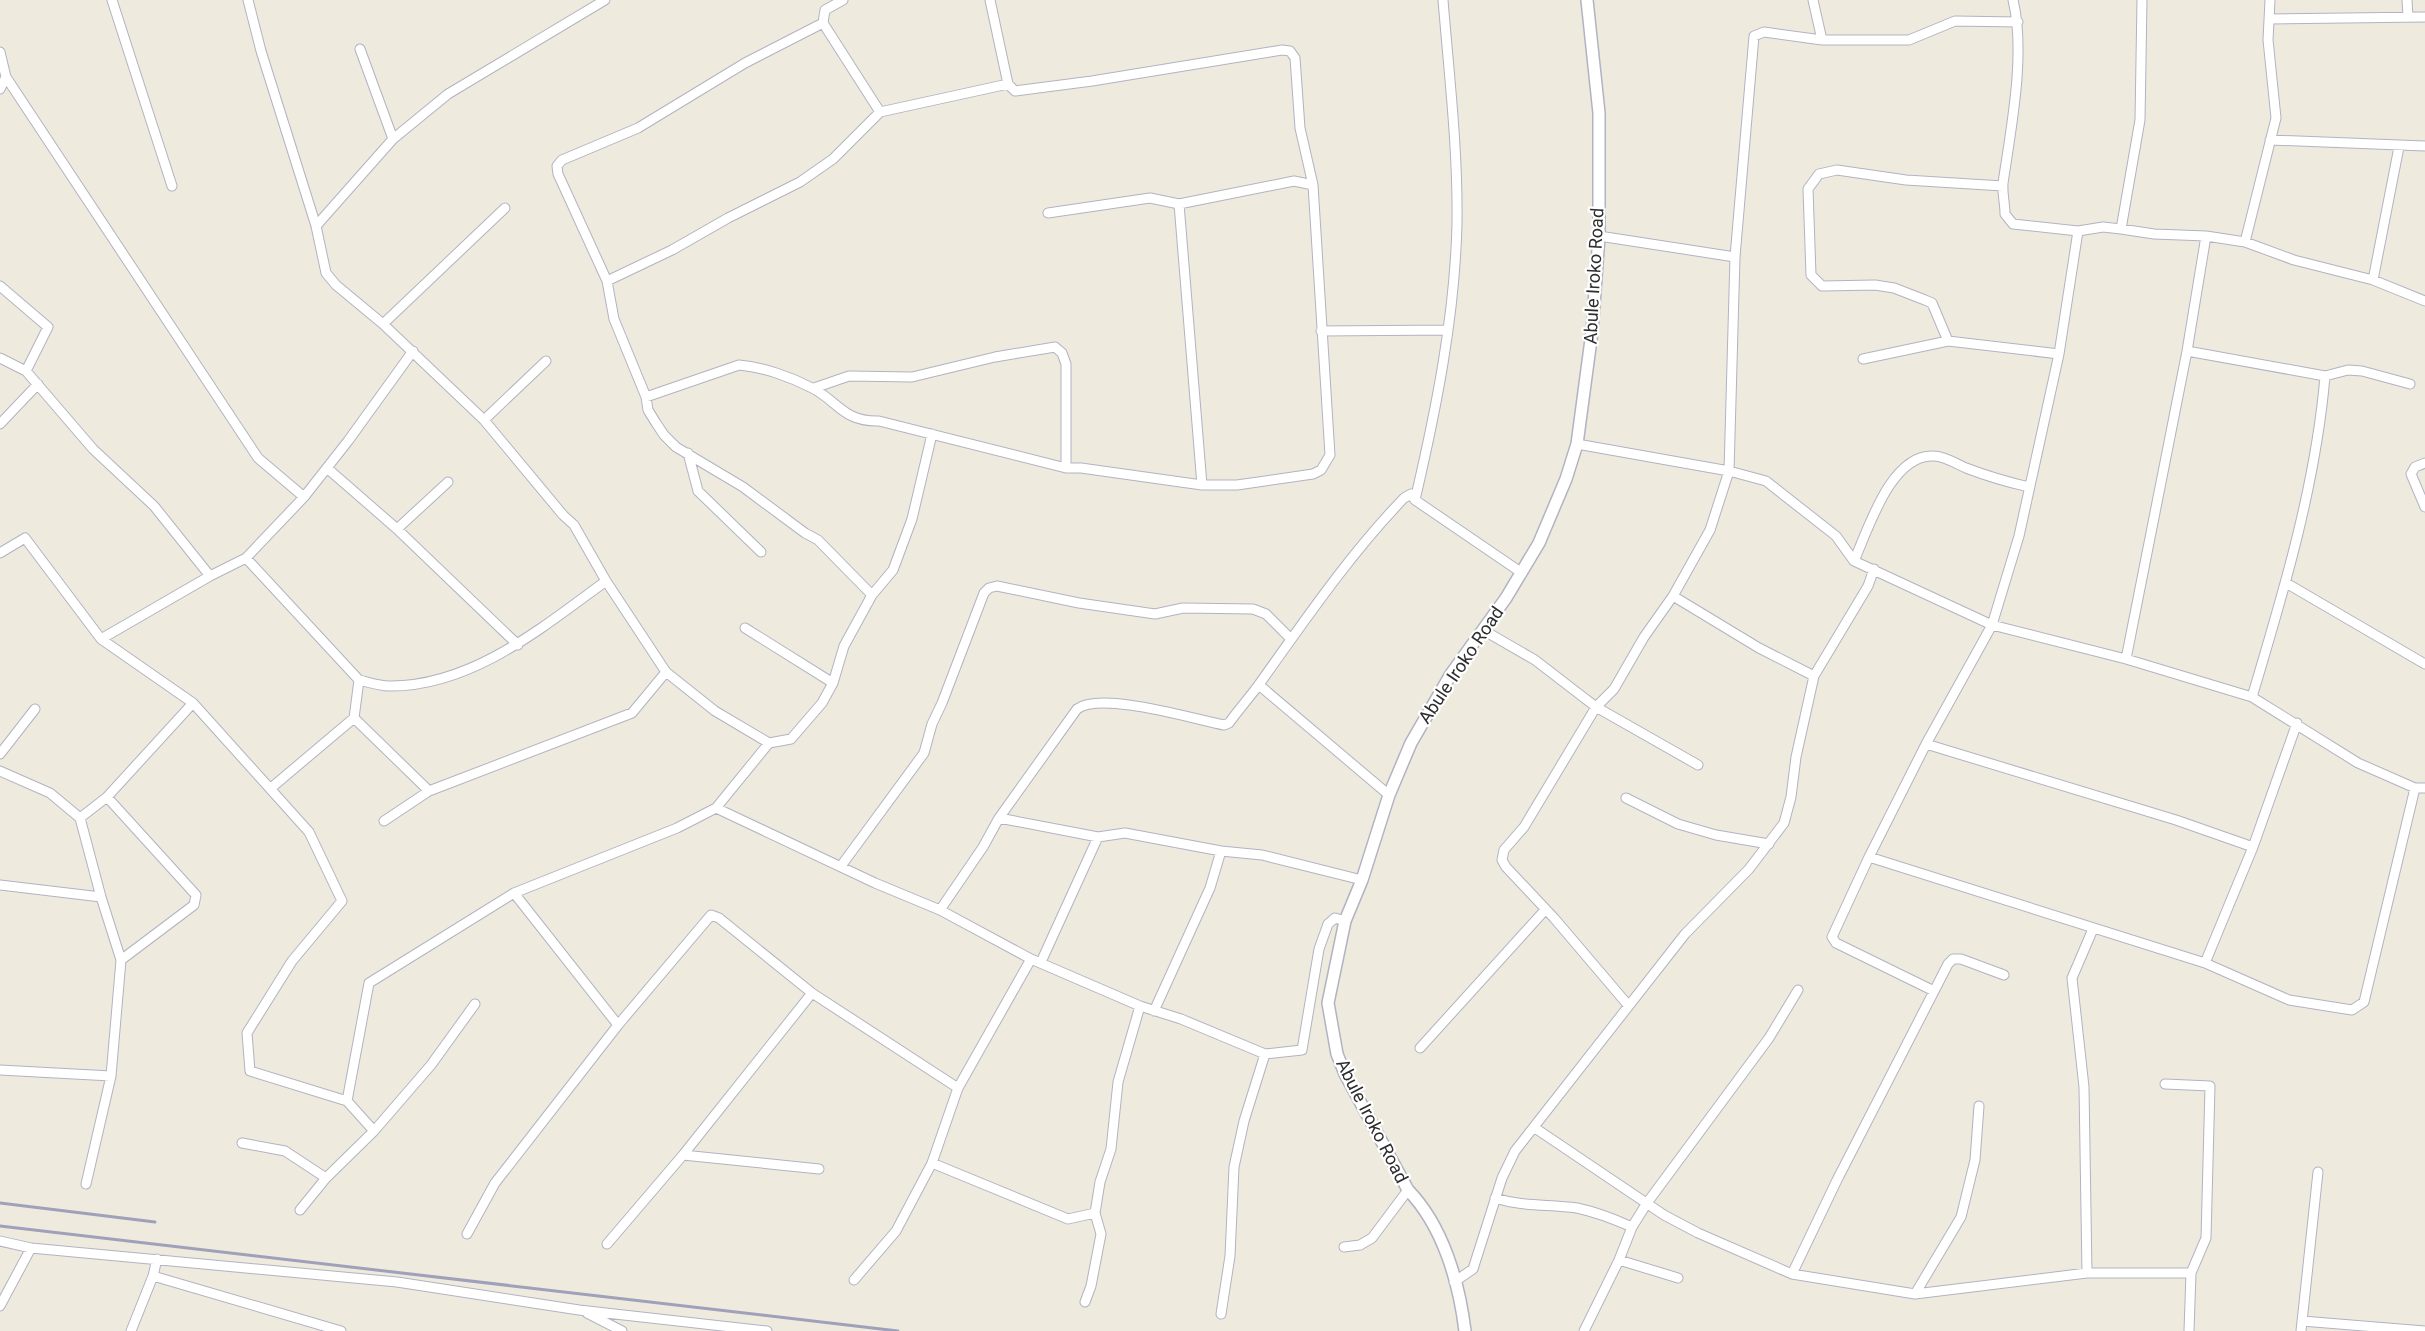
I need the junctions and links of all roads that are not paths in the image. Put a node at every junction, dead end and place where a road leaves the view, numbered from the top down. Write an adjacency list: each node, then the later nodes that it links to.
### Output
1 (112, 0): 31 (street)
2 (248, 0): 37 (street)
3 (605, 0): 27 (street)
4 (820, 0): 14 (street)
5 (843, 0): 14 (street)
6 (990, 0): 24 (street)
7 (1443, 0): 49 (street)
8 (1587, 0): 40 (street, Abule Iroko Road)
9 (1813, 0): 20 (street)
10 (2013, 0): 18 (street)
11 (2142, 0): 38 (street)
12 (2270, 0): 17 (street)
13 (2408, 0): 15 (street)
14 (825, 10): 19 (street)
15 (2408, 16): 16 (street); 17 (street)
16 (2425, 17)
17 (2270, 18): 28 (street)
18 (2018, 22): 20 (street); 33 (street)
19 (823, 23): 26 (street); 45 (street)
20 (1822, 40): 43 (street)
21 (360, 49): 27 (street)
22 (0, 52): 23 (street)
23 (6, 77): 25 (street); 76 (street)
24 (1008, 84): 26 (street); 32 (street)
25 (0, 89)
26 (880, 112): 45 (street)
27 (394, 139): 37 (street)
28 (2270, 140): 30 (street); 42 (street)
29 (2425, 146): 30 (street)
30 (2399, 147): 44 (street)
31 (172, 186)
32 (1313, 186): 34 (street); 50 (street)
33 (2003, 186): 39 (street); 51 (street)
34 (1179, 204): 36 (street); 74 (street)
35 (505, 208): 48 (street)
36 (1048, 213)
37 (316, 226): 48 (street)
38 (2121, 228): 39 (street); 41 (street)
39 (2078, 231): 54 (street)
40 (1599, 236): 43 (street); 67 (street, Abule Iroko Road)
41 (2206, 236): 42 (street); 53 (street)
42 (2245, 242): 44 (street)
43 (1735, 257): 72 (street)
44 (2373, 280): 47 (street)
45 (607, 281): 63 (street)
46 (0, 286): 58 (street)
47 (2425, 300)
48 (383, 324): 52 (street)
49 (1447, 330): 50 (street); 77 (street)
50 (1321, 331): 74 (street)
51 (1948, 341): 54 (street); 56 (street)
52 (413, 351): 64 (street); 70 (street)
53 (2187, 351): 59 (street); 97 (street)
54 (2060, 354): 75 (street)
55 (0, 358): 58 (street)
56 (1863, 359)
57 (546, 361): 64 (street)
58 (26, 371): 60 (street)
59 (2325, 376): 61 (street); 88 (street)
60 (38, 384): 65 (street); 86 (street)
61 (2410, 384)
62 (814, 388): 63 (street); 66 (street); 71 (street)
63 (646, 397): 68 (street)
64 (484, 420): 87 (street)
65 (0, 424)
66 (932, 434): 71 (street); 89 (street)
67 (1577, 444): 72 (street); 85 (street, Abule Iroko Road)
68 (688, 454): 80 (street); 89 (street)
69 (2425, 463): 78 (street)
70 (327, 468): 76 (street); 79 (street)
71 (1066, 468): 74 (street)
72 (1729, 471): 83 (street); 90 (street)
73 (448, 482): 79 (street)
74 (1202, 485)
75 (2029, 487): 83 (street); 91 (street)
76 (304, 497): 82 (street)
77 (1415, 500): 85 (street); 94 (street)
78 (2425, 507)
79 (397, 530): 96 (street)
80 (761, 552)
81 (0, 553): 95 (street)
82 (246, 558): 86 (street); 101 (street)
83 (1854, 561): 84 (street)
84 (1874, 569): 91 (street); 100 (street)
85 (1522, 573): 93 (street, Abule Iroko Road)
86 (210, 576): 95 (street)
87 (606, 581): 96 (street); 99 (street)
88 (2286, 583): 98 (street); 104 (street)
89 (872, 595): 102 (street)
90 (1673, 596): 100 (street); 106 (street)
91 (1992, 625): 97 (street); 111 (street)
92 (745, 628): 102 (street)
93 (1483, 630): 106 (street); 119 (street, Abule Iroko Road)
94 (1290, 638): 103 (street); 131 (street)
95 (102, 639): 105 (street)
96 (518, 645): 101 (street)
97 (2126, 658): 104 (street)
98 (2425, 664)
99 (666, 672): 110 (street); 118 (street)
100 (1814, 676): 127 (street)
101 (358, 680): 108 (street)
102 (833, 683): 110 (street)
103 (1259, 685): 119 (street); 124 (street)
104 (2252, 697): 109 (street)
105 (193, 703): 115 (street); 120 (street)
106 (1596, 708): 113 (street); 137 (street)
107 (36, 709): 112 (street)
108 (354, 718): 115 (street); 118 (street)
109 (2296, 723): 116 (street); 128 (street)
110 (769, 743): 122 (street)
111 (1926, 744): 128 (street); 130 (street)
112 (0, 754)
113 (1698, 765)
114 (0, 771): 123 (street)
115 (271, 788): 159 (street)
116 (2415, 788): 117 (street); 143 (street)
117 (2425, 788)
118 (429, 791): 125 (street)
119 (1389, 795): 132 (street, Abule Iroko Road)
120 (108, 797): 123 (street); 141 (street)
121 (1626, 798): 127 (street)
122 (716, 808): 131 (street); 134 (street)
123 (80, 818): 135 (street)
124 (999, 818): 126 (street); 136 (street)
125 (384, 821)
126 (1098, 837): 129 (street); 142 (street)
127 (1769, 844): 149 (street)
128 (2253, 847): 143 (street)
129 (1221, 850): 132 (street); 151 (street)
130 (1869, 857): 139 (street); 146 (street)
131 (841, 866): 136 (street)
132 (1362, 880): 138 (street, Abule Iroko Road)
133 (0, 885): 135 (street)
134 (514, 893): 152 (street); 159 (street)
135 (100, 897): 141 (street)
136 (940, 910): 140 (street)
137 (1545, 910): 149 (street); 153 (street)
138 (1345, 921): 154 (street); 170 (street, Abule Iroko Road)
139 (2093, 929): 143 (street); 183 (street)
140 (1031, 959): 142 (street); 158 (street)
141 (121, 960): 156 (street)
142 (1041, 962): 150 (street)
143 (2205, 963)
144 (2004, 975): 146 (street)
145 (1798, 990): 172 (street)
146 (1934, 991): 185 (street)
147 (812, 993): 152 (street); 158 (street); 164 (street)
148 (475, 1004): 162 (street)
149 (1628, 1005): 161 (street)
150 (1140, 1006): 151 (street); 174 (street)
151 (1154, 1011): 154 (street)
152 (618, 1025): 176 (street)
153 (1420, 1048)
154 (1265, 1054): 194 (street)
155 (0, 1070): 156 (street)
156 (111, 1076): 169 (street)
157 (2165, 1084): 184 (street)
158 (958, 1088): 165 (street)
159 (347, 1101): 162 (street)
160 (1980, 1106): 190 (street)
161 (1535, 1128): 171 (street); 172 (street)
162 (374, 1131): 168 (street)
163 (242, 1143): 168 (street)
164 (683, 1155): 166 (street); 178 (street)
165 (932, 1163): 174 (street); 188 (street)
166 (819, 1169)
167 (2318, 1172): 195 (street)
168 (326, 1178): 173 (street)
169 (86, 1184)
170 (1408, 1190): 179 (street); 189 (street, Abule Iroko Road)
171 (1495, 1198): 175 (street); 189 (street)
172 (1647, 1203): 175 (street); 185 (street)
173 (300, 1210)
174 (1095, 1213): 191 (street)
175 (1632, 1227): 182 (street)
176 (467, 1234)
177 (0, 1241): 180 (street)
178 (607, 1244)
179 (1344, 1247)
180 (31, 1248): 181 (street); 192 (street)
181 (157, 1259): 186 (street); 193 (street)
182 (1619, 1260): 187 (street); 201 (street)
183 (2087, 1273): 184 (street); 190 (street)
184 (2191, 1273): 202 (street)
185 (1792, 1274): 190 (street)
186 (153, 1276): 196 (street); 197 (street)
187 (1678, 1278)
188 (854, 1280)
189 (1454, 1282): 200 (street, Abule Iroko Road)
190 (1915, 1294)
191 (1085, 1302)
192 (0, 1306)
193 (579, 1310): 198 (street); 199 (street)
194 (1221, 1314)
195 (2302, 1320): 203 (street); 204 (street)
196 (131, 1331)
197 (341, 1331)
198 (622, 1331)
199 (768, 1331)
200 (1465, 1331)
201 (1584, 1331)
202 (2189, 1331)
203 (2300, 1331)
204 (2425, 1331)

